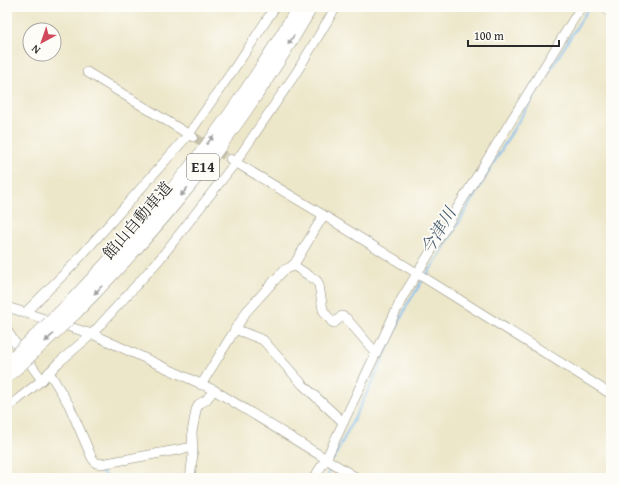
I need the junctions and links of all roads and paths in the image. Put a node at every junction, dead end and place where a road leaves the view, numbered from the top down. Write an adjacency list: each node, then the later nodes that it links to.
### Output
1 (275, 7): 9 (street)
2 (299, 7): 15 (highway, 館山自動車道 / E14, one-way to 2)
3 (311, 7): 15 (highway, 館山自動車道 / E14, one-way to 15)
4 (580, 7): 13 (street)
5 (606, 7): 7 (main road)
6 (332, 9): 10 (street)
7 (611, 12)
8 (87, 72): 9 (street)
9 (191, 136): 16 (street)
10 (232, 161): 11 (street); 19 (street)
11 (323, 216): 12 (street); 13 (street)
12 (293, 265): 17 (street); 20 (street)
13 (417, 274): 20 (street); 27 (street)
14 (7, 307): 16 (street)
15 (71, 310): 21 (highway, 館山自動車道 / E14, bridge)
16 (25, 313): 19 (street)
17 (236, 329): 25 (street); 29 (street)
18 (7, 331): 24 (street)
19 (92, 334): 22 (street); 25 (street)
20 (376, 352): 29 (street)
21 (15, 360): 23 (highway, 館山自動車道 / E14)
22 (49, 372): 24 (street); 30 (street)
23 (7, 376)
24 (42, 380): 28 (street)
25 (201, 385): 26 (street)
26 (214, 390): 30 (street); 31 (street)
27 (611, 394)
28 (7, 408)
29 (343, 422): 31 (street)
30 (193, 447): 32 (street)
31 (326, 459): 33 (street); 34 (street)
32 (190, 478)
33 (314, 478)
34 (357, 478)

